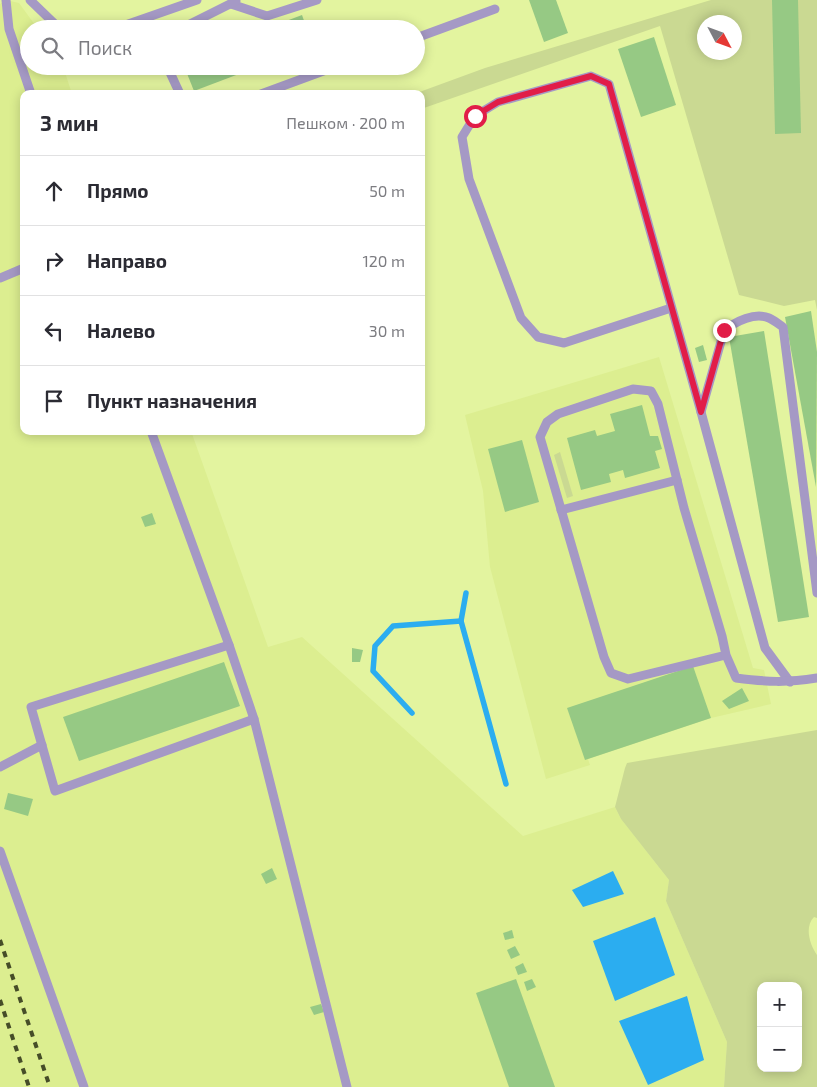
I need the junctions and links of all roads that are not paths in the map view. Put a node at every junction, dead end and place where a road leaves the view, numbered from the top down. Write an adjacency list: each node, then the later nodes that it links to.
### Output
1 (6, 0): 11 (lane)
2 (30, 0): 7 (lane)
3 (197, 0): 8 (lane)
4 (317, 0): 5 (lane)
5 (234, 2): 9 (lane)
6 (495, 9): 10 (lane)
7 (51, 20)
8 (140, 20)
9 (198, 20)
10 (425, 35)
11 (20, 62)
12 (25, 75): 15 (lane)
13 (171, 75): 16 (lane)
14 (313, 75): 17 (lane)
15 (30, 90)
16 (178, 90)
17 (272, 90)
18 (20, 270): 19 (lane)
19 (0, 278)
20 (671, 308): 20 (lane); 21 (lane)
21 (701, 412): 25 (lane); 29 (lane)
22 (152, 435): 26 (lane)
23 (677, 480): 24 (lane); 24 (lane); 27 (lane)
24 (561, 510): 27 (lane)
25 (817, 592)
26 (229, 645): 30 (lane); 31 (lane)
27 (726, 655): 29 (lane)
28 (817, 678): 29 (lane)
29 (790, 682)
30 (254, 719): 31 (lane); 35 (lane)
31 (42, 745): 32 (lane)
32 (0, 767)
33 (0, 851): 34 (lane)
34 (84, 1087)
35 (347, 1087)

